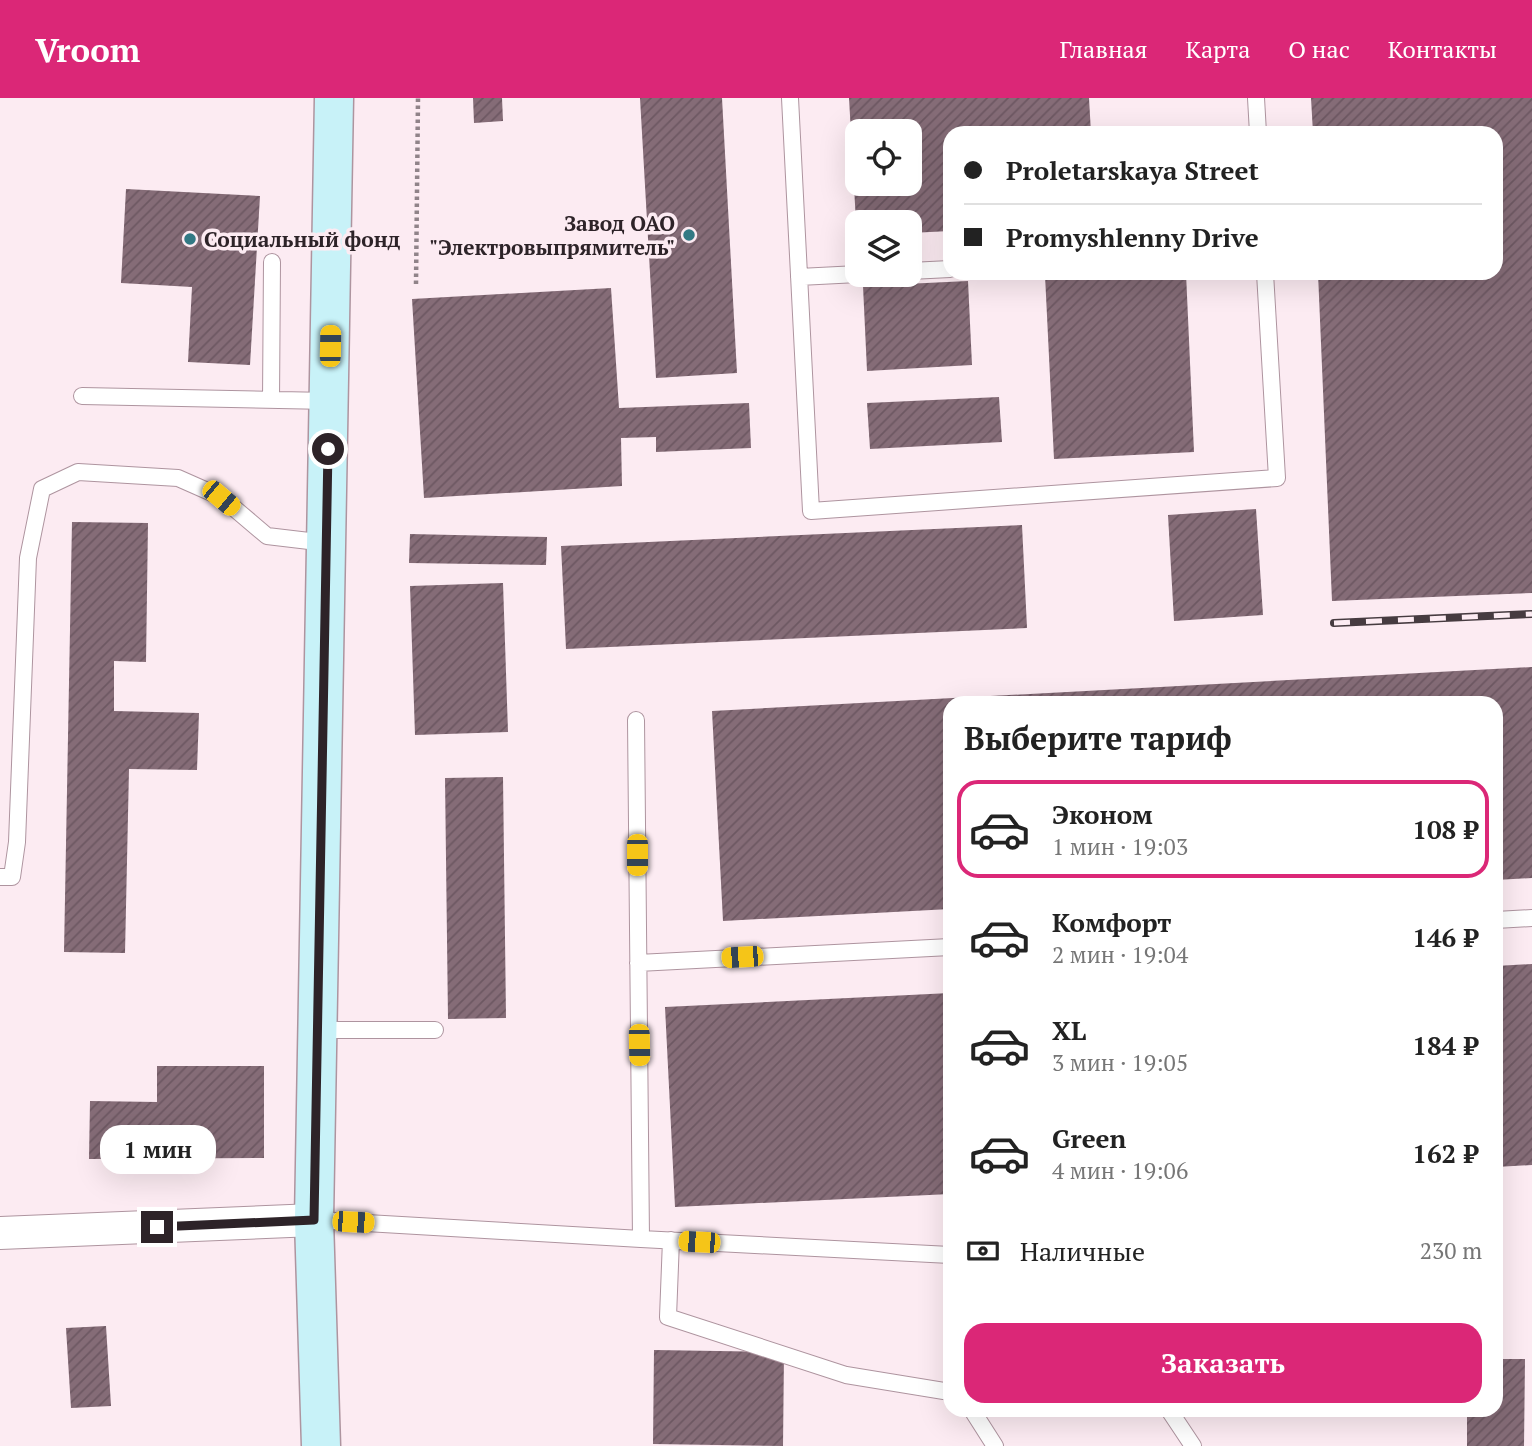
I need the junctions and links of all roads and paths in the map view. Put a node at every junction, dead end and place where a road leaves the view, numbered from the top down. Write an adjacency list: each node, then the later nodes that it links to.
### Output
1 (334, 98): 15 (street)
2 (418, 98): 12 (path)
3 (790, 98): 10 (lane)
4 (1256, 98): 5 (lane)
5 (1258, 126)
6 (272, 262): 14 (lane)
7 (943, 269): 8 (lane)
8 (922, 270)
9 (845, 275): 10 (lane)
10 (799, 277): 11 (lane)
11 (1265, 280)
12 (416, 284)
13 (82, 396): 14 (lane)
14 (271, 400): 15 (lane)
15 (329, 401): 16 (street)
16 (326, 543): 18 (lane); 23 (street)
17 (636, 720): 22 (lane)
18 (0, 877)
19 (1532, 918): 20 (lane)
20 (1503, 920)
21 (943, 947): 22 (lane)
22 (638, 963): 27 (lane)
23 (317, 1030): 24 (lane); 25 (street)
24 (435, 1030)
25 (314, 1220): 26 (street); 27 (lane); 33 (street)
26 (0, 1233)
27 (641, 1239): 28 (lane)
28 (671, 1240): 29 (lane); 30 (lane)
29 (943, 1255)
30 (943, 1391)
31 (976, 1417): 34 (lane)
32 (1174, 1417): 35 (lane)
33 (321, 1446)
34 (995, 1446)
35 (1193, 1446)

